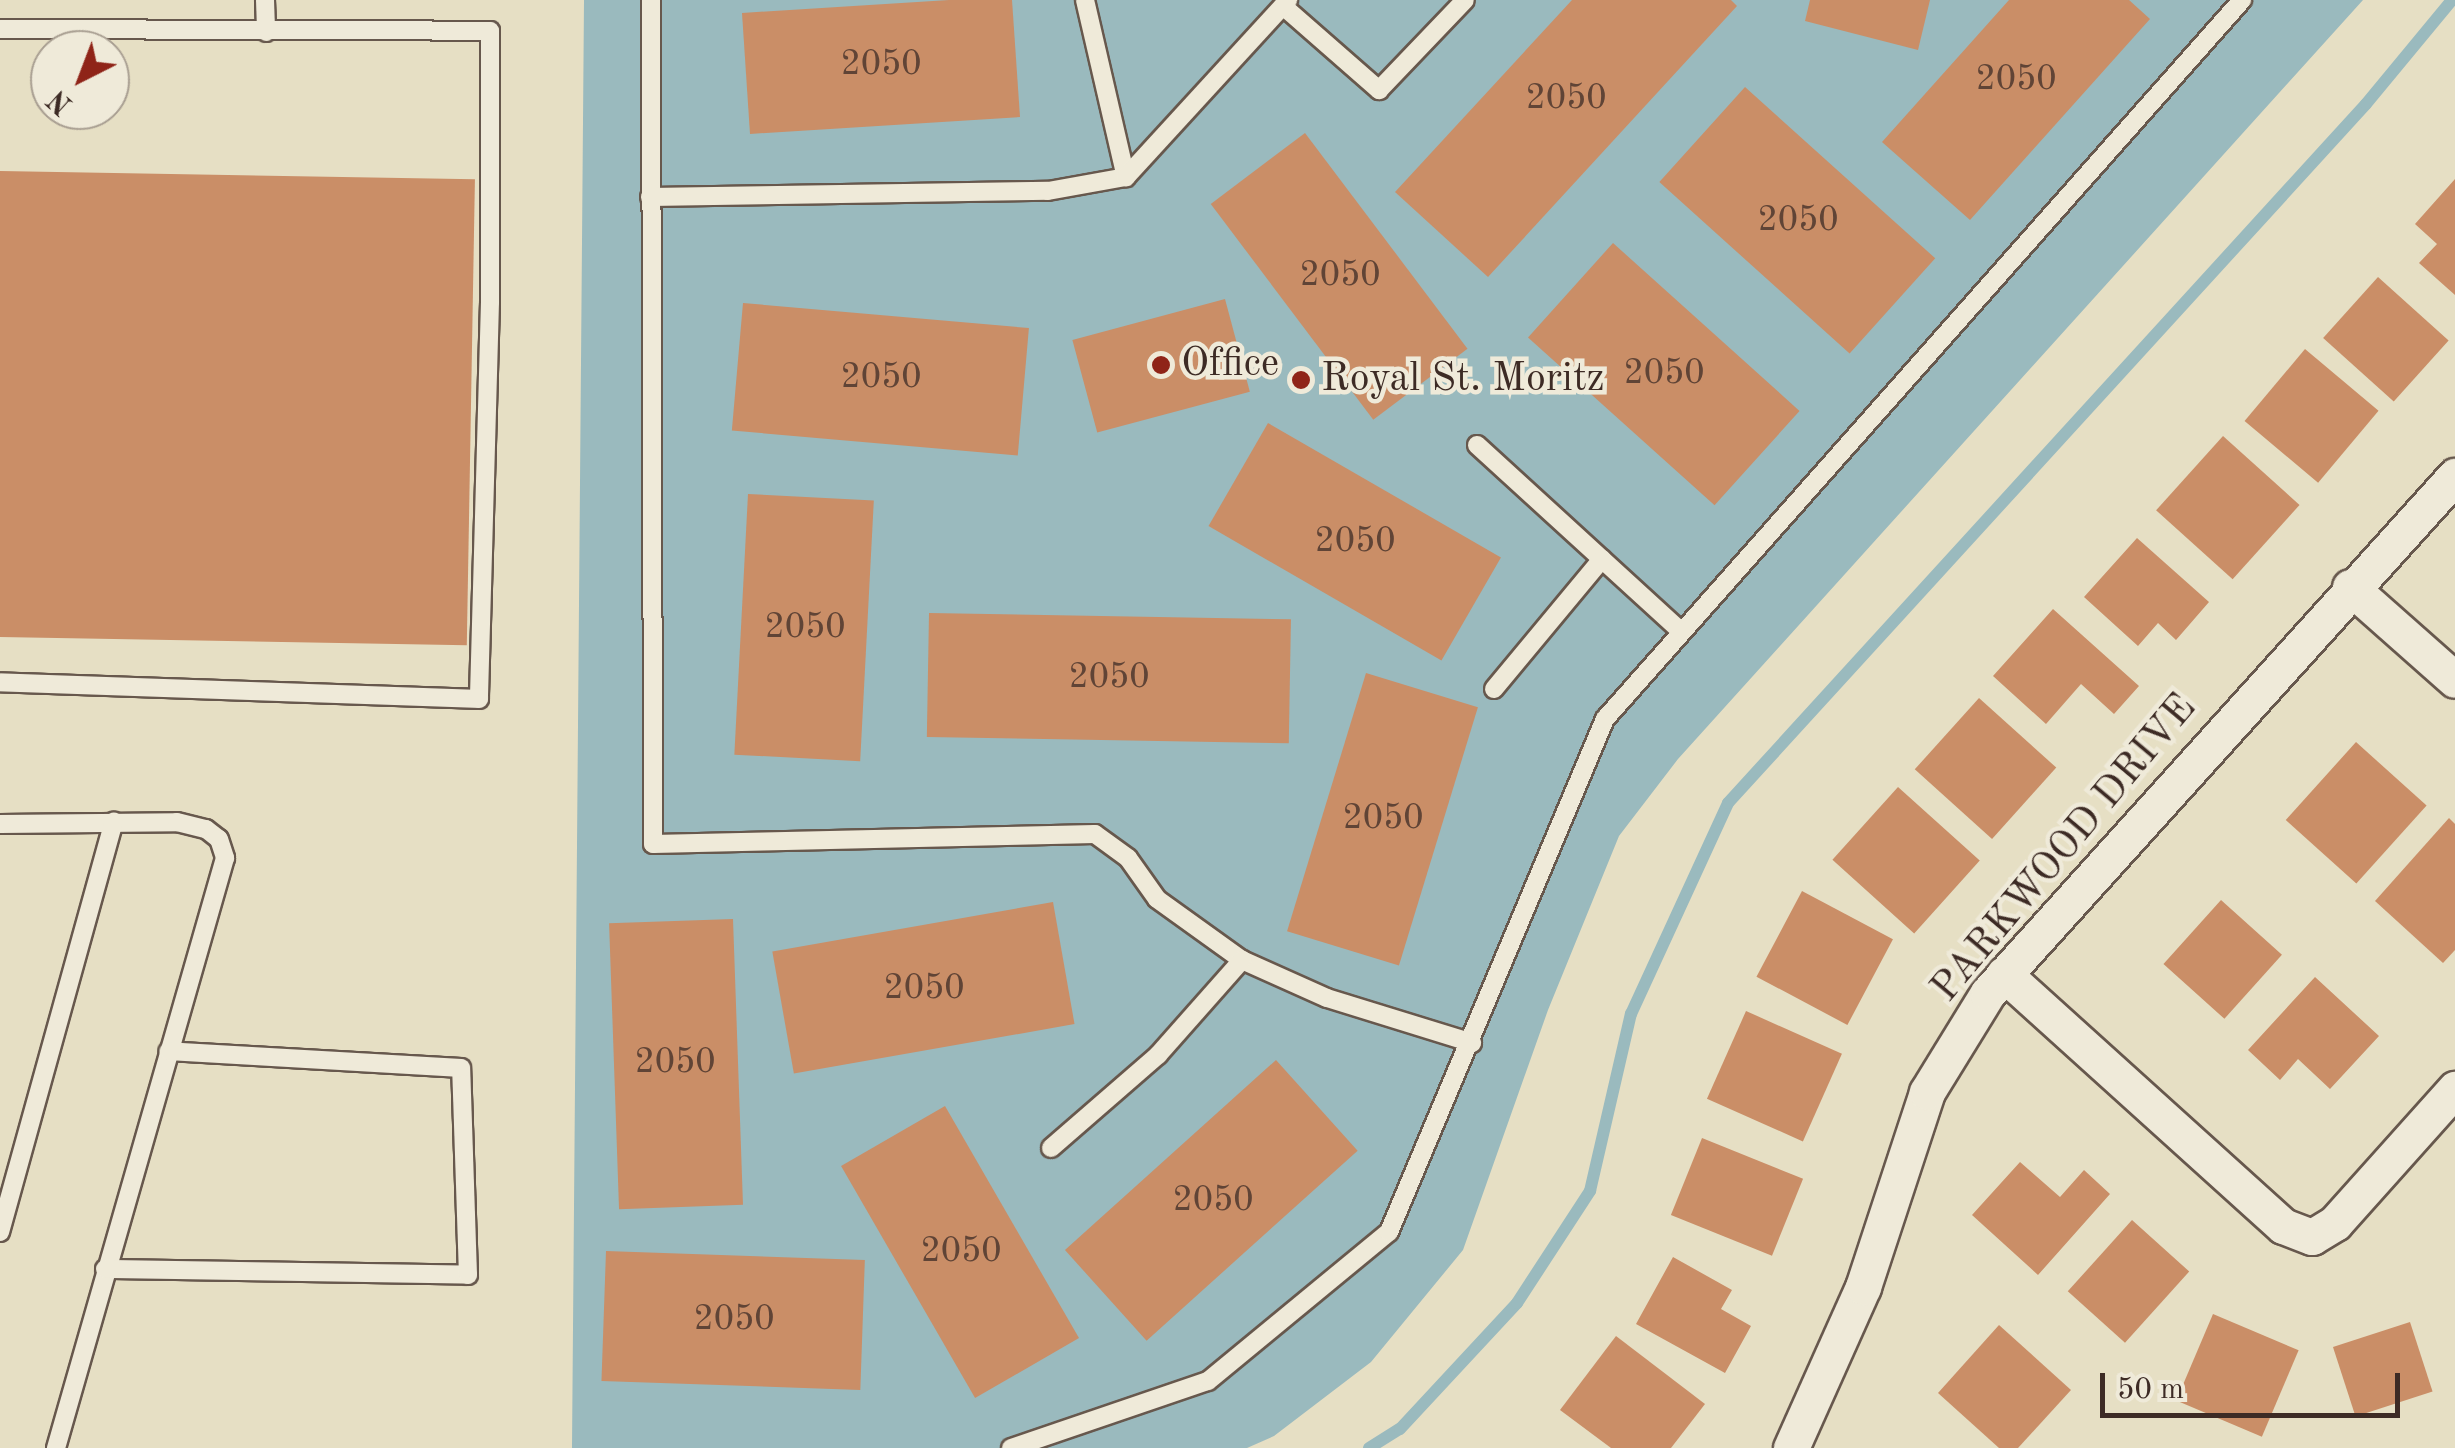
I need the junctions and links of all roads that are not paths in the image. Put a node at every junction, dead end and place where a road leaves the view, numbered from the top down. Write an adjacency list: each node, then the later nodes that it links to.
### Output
1 (266, 0): 8 (lane)
2 (650, 0): 10 (lane)
3 (1085, 0): 9 (lane)
4 (1466, 0): 6 (lane)
5 (2242, 0): 15 (lane)
6 (1285, 3): 9 (lane)
7 (0, 29): 8 (lane)
8 (266, 32): 17 (lane)
9 (1126, 177): 10 (lane)
10 (650, 197): 21 (lane)
11 (1477, 445): 13 (lane)
12 (2455, 476): 14 (street, PARKWOOD DRIVE)
13 (1602, 560): 15 (lane); 18 (lane)
14 (2350, 587): 16 (street); 22 (street, PARKWOOD DRIVE)
15 (1682, 632): 23 (lane)
16 (2455, 680)
17 (0, 682)
18 (1494, 688)
19 (114, 822): 20 (lane); 24 (lane); 27 (lane)
20 (0, 824)
21 (1242, 960): 23 (lane); 26 (lane)
22 (2004, 974): 25 (street); 31 (street, PARKWOOD DRIVE)
23 (1472, 1044): 30 (lane)
24 (168, 1052): 28 (lane); 28 (lane)
25 (2455, 1089)
26 (1051, 1148)
27 (0, 1232)
28 (105, 1269): 29 (lane)
29 (56, 1448)
30 (1010, 1448)
31 (1791, 1448)

